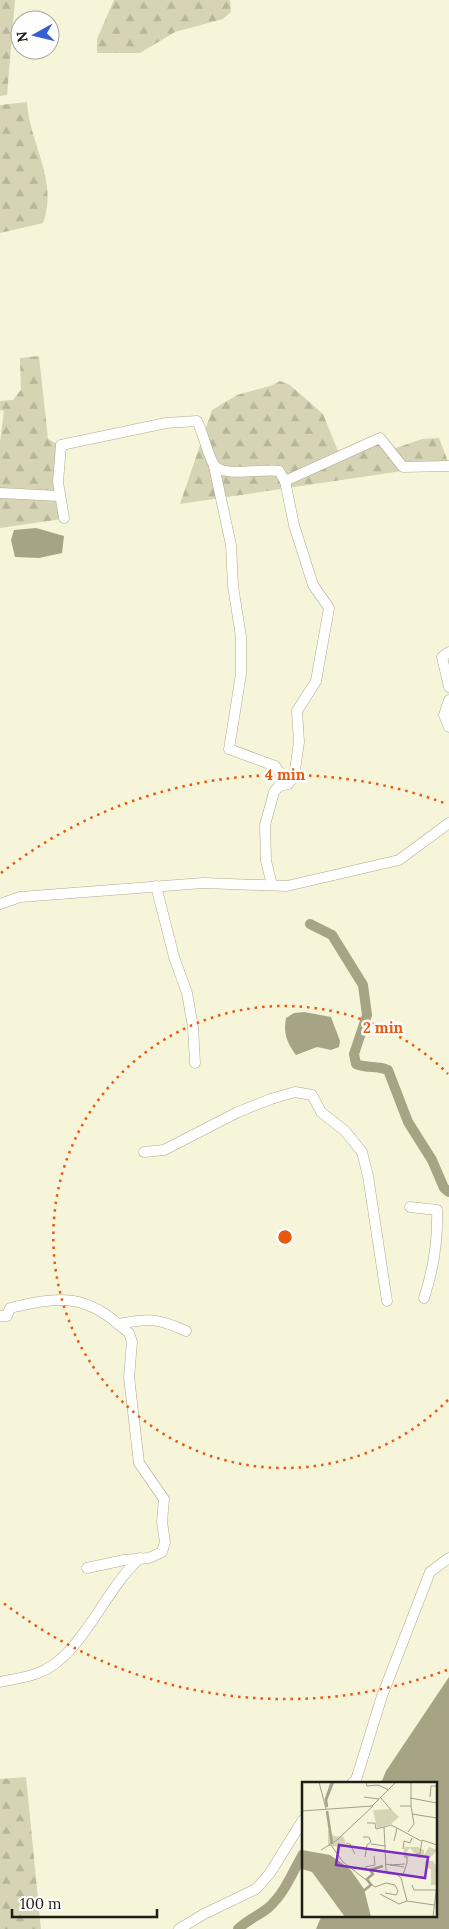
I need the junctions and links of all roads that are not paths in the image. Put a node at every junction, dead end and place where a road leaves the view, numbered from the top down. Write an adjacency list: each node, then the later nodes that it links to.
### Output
1 (214, 466): 3 (street); 5 (street); 11 (street)
2 (449, 466): 3 (street)
3 (286, 480): 11 (street)
4 (0, 493): 5 (street)
5 (60, 496): 6 (street)
6 (64, 518)
7 (449, 652): 8 (street)
8 (449, 687)
9 (449, 700): 10 (street)
10 (449, 727)
11 (288, 784): 14 (street)
12 (449, 823): 14 (street)
13 (156, 886): 14 (street); 15 (street); 16 (street)
14 (272, 886)
15 (0, 904)
16 (195, 1063)
17 (144, 1152): 20 (street)
18 (410, 1207): 19 (street)
19 (424, 1298)
20 (387, 1301)
21 (0, 1316): 22 (street)
22 (118, 1324): 23 (street); 24 (street)
23 (186, 1331)
24 (140, 1558): 26 (street); 27 (street)
25 (449, 1558): 28 (street)
26 (87, 1568)
27 (0, 1682)
28 (353, 1782)
29 (302, 1822): 30 (street)
30 (179, 1929)

